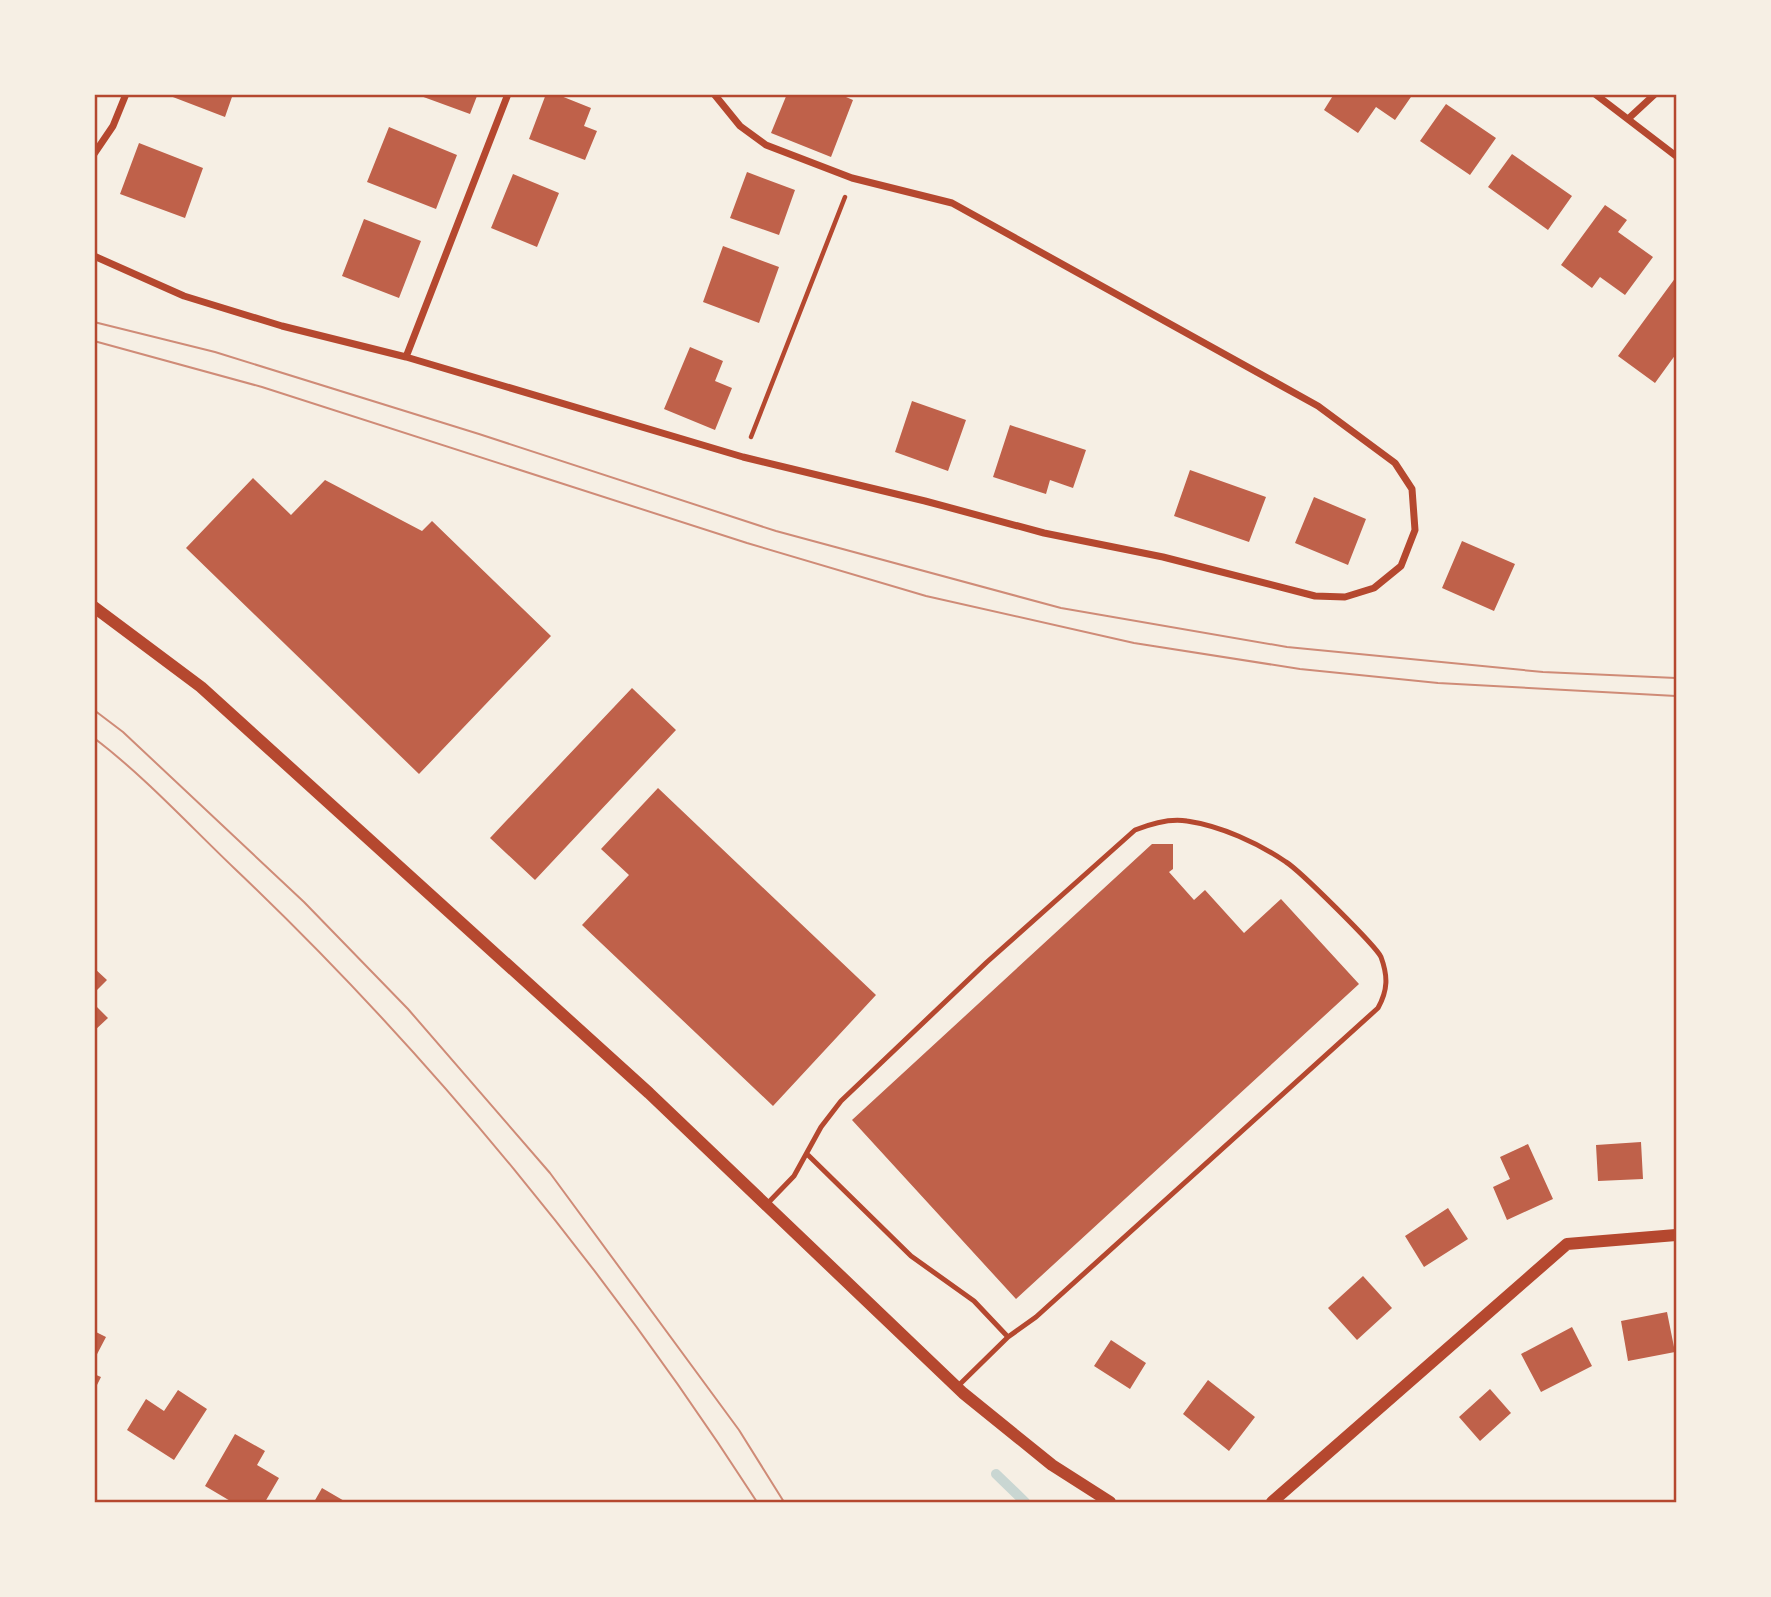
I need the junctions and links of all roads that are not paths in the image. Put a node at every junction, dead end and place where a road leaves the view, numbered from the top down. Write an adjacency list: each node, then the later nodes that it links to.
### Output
1 (126, 94): 7 (street)
2 (508, 94): 10 (street)
3 (714, 94): 10 (street)
4 (1595, 94): 6 (street)
5 (1655, 94): 6 (street)
6 (1628, 119): 8 (street)
7 (94, 154)
8 (1676, 156)
9 (94, 256): 10 (street)
10 (406, 357)
11 (94, 607): 13 (street)
12 (807, 1153): 13 (lane); 15 (lane); 15 (lane)
13 (766, 1205): 16 (street)
14 (1676, 1235): 18 (street)
15 (1008, 1337): 16 (lane)
16 (957, 1387): 17 (street)
17 (1110, 1503)
18 (1272, 1503)

